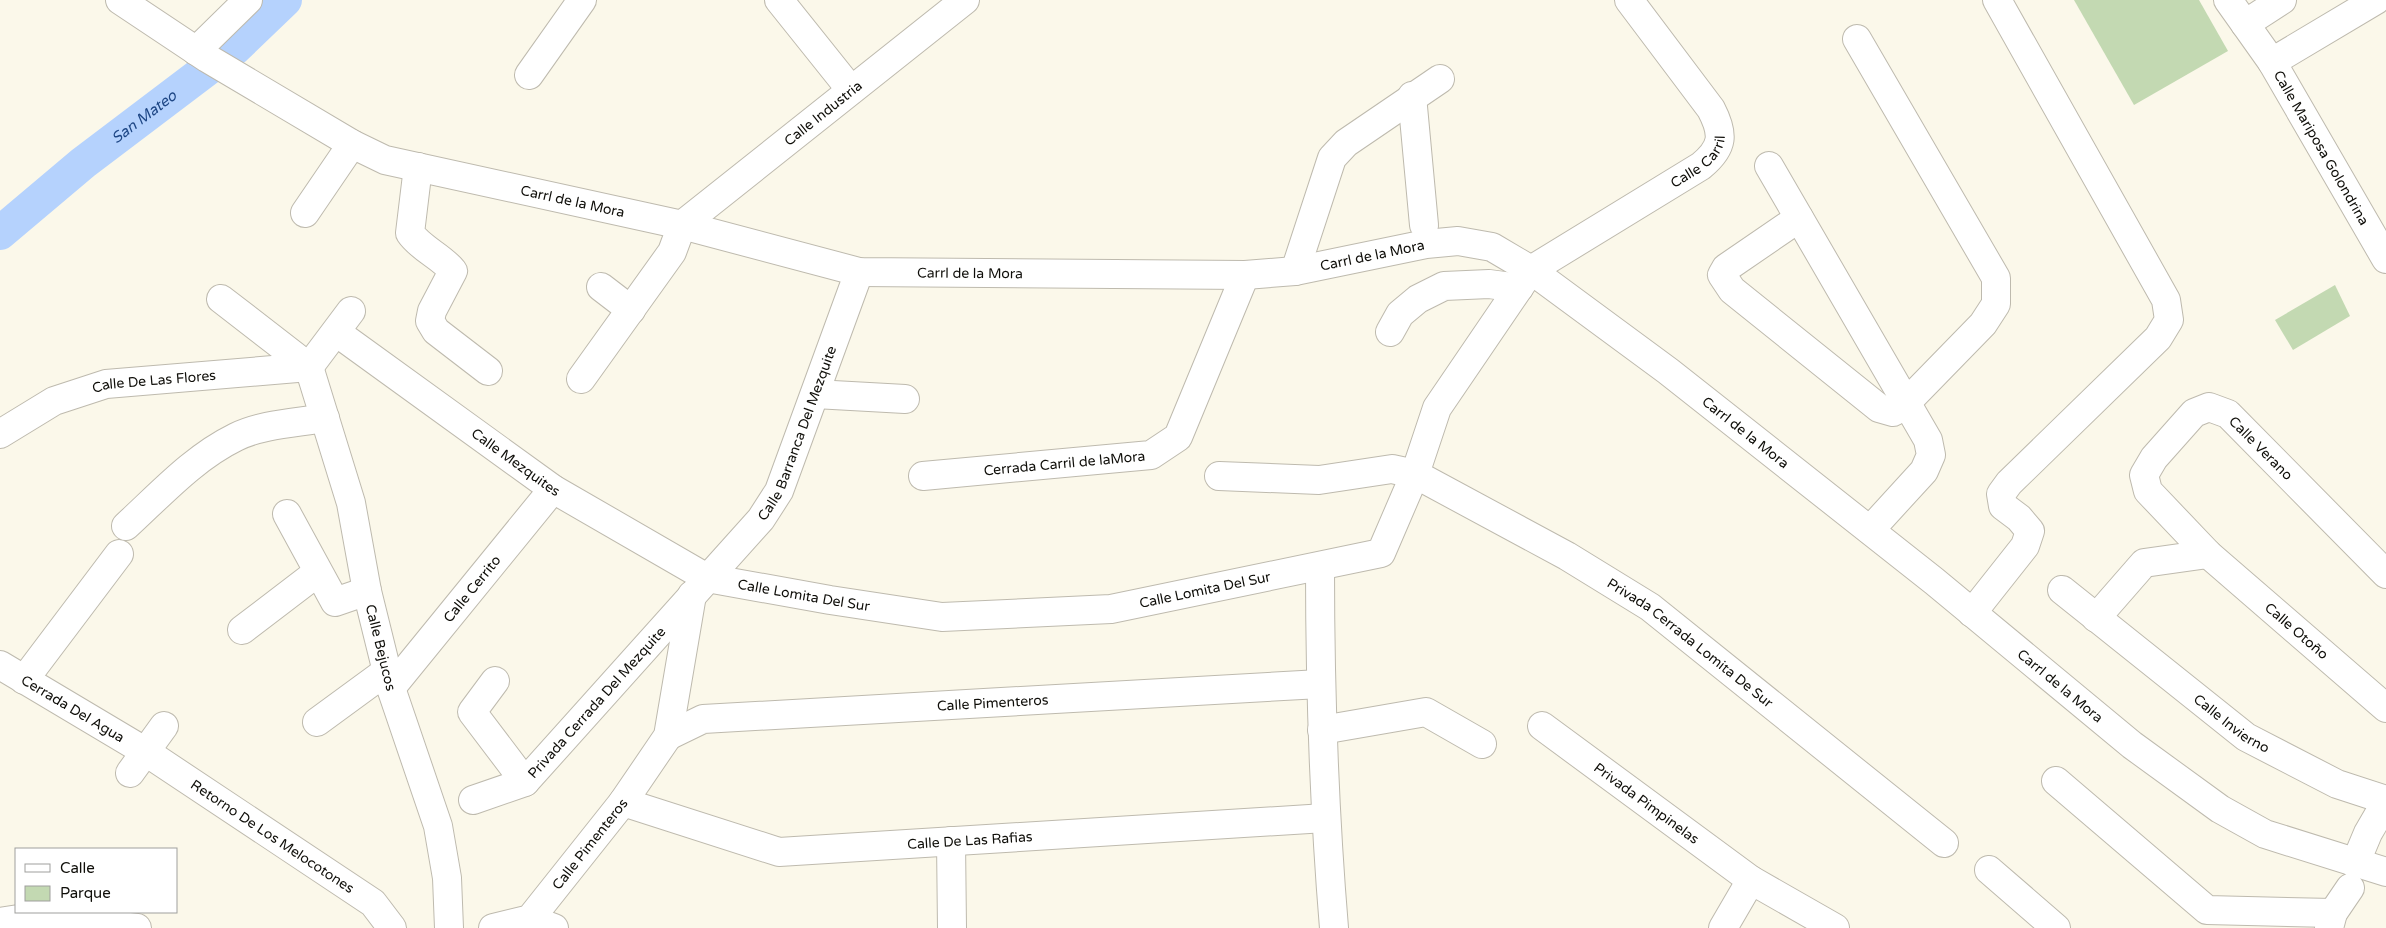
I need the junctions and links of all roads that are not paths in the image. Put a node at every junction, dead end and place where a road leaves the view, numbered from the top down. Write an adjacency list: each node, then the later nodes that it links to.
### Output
1 (120, 0): 13 (street, Carrl de la Mora)
2 (248, 0): 13 (street)
3 (582, 0): 15 (street)
4 (779, 0): 17 (street)
5 (965, 0): 17 (street, Calle Industria)
6 (1628, 0): 30 (street, Calle Carril)
7 (1997, 0): 58 (street)
8 (2228, 0): 11 (street)
9 (2282, 0): 11 (street)
10 (2376, 0): 14 (street)
11 (2245, 24): 14 (street, Calle Mariposa Golondrina)
12 (1857, 39): 40 (street)
13 (202, 54): 19 (street, Carrl de la Mora)
14 (2272, 62): 26 (street, Calle Mariposa Golondrina)
15 (529, 75)
16 (1440, 79): 18 (street)
17 (851, 90): 24 (street, Calle Industria)
18 (1412, 96): 25 (street); 28 (street)
19 (352, 144): 21 (street, Carrl de la Mora); 22 (street)
20 (1769, 166): 23 (street)
21 (418, 167): 24 (street, Carrl de la Mora); 36 (street)
22 (305, 213)
23 (1799, 218): 40 (street); 40 (street)
24 (682, 225): 27 (street, Carrl de la Mora); 33 (street)
25 (1424, 225)
26 (2386, 259)
27 (859, 272): 29 (street, Carrl de la Mora); 38 (street, Calle Barranca Del Mezquite)
28 (1294, 272): 29 (street, Carrl de la Mora); 30 (street, Carrl de la Mora)
29 (1245, 275): 44 (street, Cerrada Carril de laMora)
30 (1525, 279): 34 (street); 43 (street, Calle Lomita Del Sur); 49 (street, Carrl de la Mora)
31 (601, 287): 33 (street)
32 (221, 299): 35 (street)
33 (631, 310): 37 (street)
34 (1390, 332)
35 (309, 367): 41 (street, Calle Bejucos); 42 (street, Calle De Las Flores); 46 (street, Calle Mezquites)
36 (488, 371)
37 (581, 379)
38 (815, 394): 39 (street); 55 (street, Calle Barranca Del Mezquite)
39 (905, 399)
40 (1905, 404): 49 (street)
41 (325, 418): 48 (street); 57 (street, Calle Bejucos)
42 (3, 430)
43 (1415, 474): 45 (street, Privada Cerrada Lomita De Sur); 52 (street, Calle Lomita Del Sur); 81 (street, Privada Cerrada Lomita De Sur)
44 (922, 476)
45 (1219, 476)
46 (553, 489): 55 (street, Calle Mezquites); 62 (street, Calle Cerrito)
47 (286, 514): 53 (street)
48 (126, 526)
49 (1870, 530): 58 (street, Carrl de la Mora)
50 (119, 554): 63 (street)
51 (2208, 554): 54 (street, Calle Verano); 59 (street); 66 (street, Calle Otoño)
52 (1320, 567): 55 (street, Calle Lomita Del Sur); 65 (street)
53 (318, 572): 57 (street); 60 (street)
54 (2386, 574)
55 (700, 587): 71 (street, Calle Pimenteros); 74 (street, Privada Cerrada Del Mezquite)
56 (2062, 590): 59 (street, Calle Invierno)
57 (367, 591): 62 (street, Calle Bejucos)
58 (1972, 613): 84 (street, Carrl de la Mora)
59 (2096, 618): 77 (street, Calle Invierno)
60 (242, 630)
61 (0, 665): 63 (street, Cerrada Del Agua)
62 (389, 679): 67 (street, Calle Cerrito); 91 (street, Calle Bejucos)
63 (24, 680): 73 (street, Cerrada Del Agua)
64 (495, 681): 74 (street, Privada Cerrada Del Mezquite)
65 (1320, 684): 70 (street); 71 (street, Calle Pimenteros)
66 (2386, 708)
67 (317, 722)
68 (164, 726): 73 (street)
69 (1542, 726): 85 (street, Privada Pimpinelas)
70 (1322, 730): 72 (street); 79 (street)
71 (668, 736): 78 (street, Calle Pimenteros)
72 (1482, 744)
73 (138, 763): 90 (street, Retorno De Los Melocotones)
74 (525, 782): 76 (street)
75 (2056, 782): 86 (street)
76 (473, 800)
77 (2386, 801): 84 (street)
78 (623, 802): 80 (street, Calle De Las Rafias); 88 (street, Calle Pimenteros)
79 (1325, 818): 80 (street, Calle De Las Rafias); 94 (street)
80 (951, 841): 93 (street)
81 (1944, 843)
82 (1989, 870): 97 (street)
83 (2386, 872): 84 (street, Carrl de la Mora)
84 (2352, 876): 86 (street)
85 (1751, 880): 95 (street); 96 (street, Privada Pimpinelas)
86 (2331, 920)
87 (0, 922): 89 (street)
88 (542, 923): 92 (street, Calle Pimenteros)
89 (136, 928)
90 (392, 928)
91 (449, 928)
92 (493, 928)
93 (952, 928)
94 (1334, 928)
95 (1723, 928)
96 (1835, 928)
97 (2056, 928)

